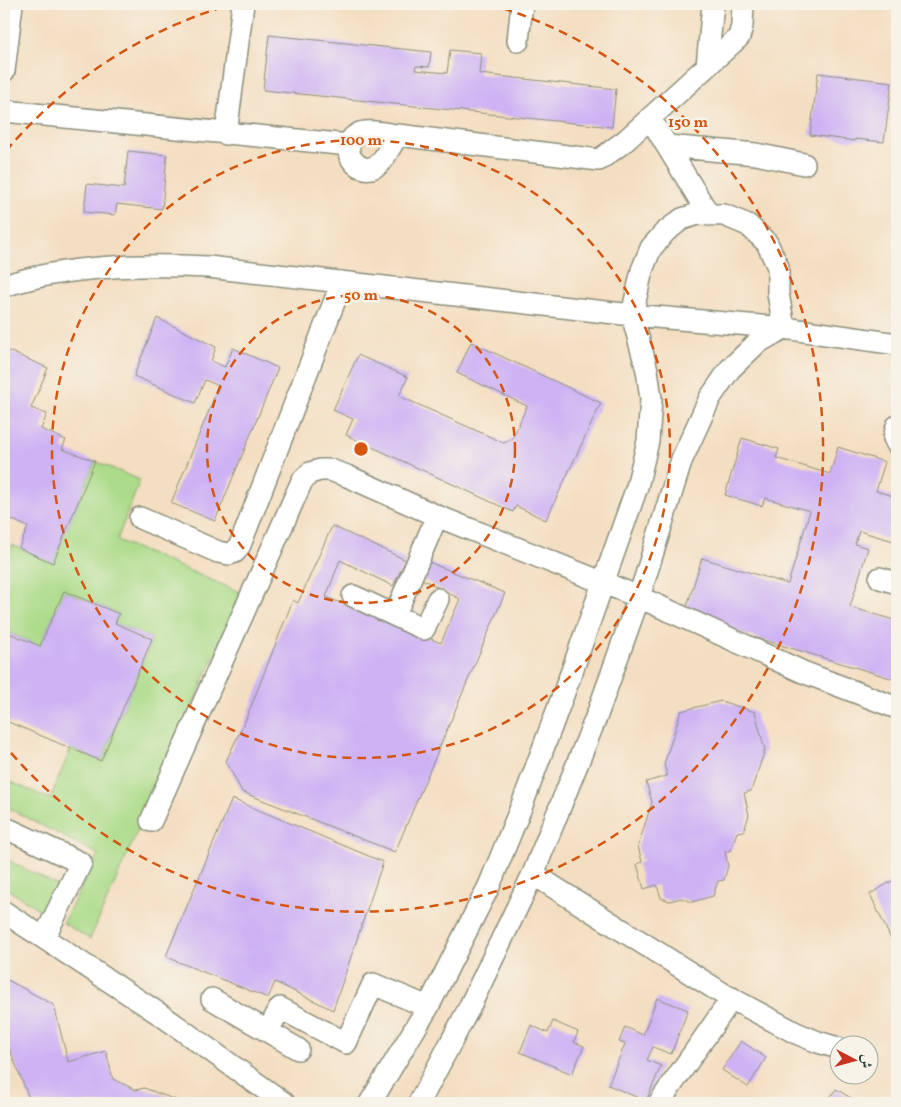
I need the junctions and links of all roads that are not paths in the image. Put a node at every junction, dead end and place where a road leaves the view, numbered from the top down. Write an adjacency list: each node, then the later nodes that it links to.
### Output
1 (12, 4): 8 (street)
2 (243, 4): 11 (street)
3 (522, 4): 6 (street)
4 (714, 4): 7 (street)
5 (743, 4): 7 (street)
6 (518, 41)
7 (707, 66): 10 (street)
8 (4, 71)
9 (4, 110): 11 (street)
10 (650, 118): 12 (street); 14 (street)
11 (226, 134): 13 (street)
12 (398, 135): 13 (street); 13 (street)
13 (349, 145)
14 (667, 146): 15 (street); 16 (street)
15 (804, 164)
16 (709, 214): 19 (street); 20 (street)
17 (342, 282): 18 (street); 19 (street); 25 (street)
18 (4, 286)
19 (632, 315): 20 (street); 26 (street)
20 (784, 328): 21 (street); 28 (street)
21 (897, 344)
22 (897, 426): 23 (street)
23 (897, 444)
24 (437, 516): 26 (street); 30 (street); 32 (street)
25 (140, 518)
26 (603, 582): 28 (street); 39 (street)
27 (353, 596): 30 (street)
28 (639, 597): 31 (street); 34 (street)
29 (438, 599): 30 (street)
30 (395, 615)
31 (897, 708)
32 (152, 821)
33 (10, 830): 36 (street)
34 (533, 874): 37 (street); 45 (street)
35 (4, 912): 36 (street)
36 (44, 938): 43 (street)
37 (732, 998): 41 (street); 46 (street)
38 (212, 999): 40 (street)
39 (428, 1007): 40 (street); 44 (street)
40 (268, 1031): 42 (street)
41 (828, 1045)
42 (298, 1049)
43 (284, 1103)
44 (370, 1103)
45 (419, 1103)
46 (659, 1103)

